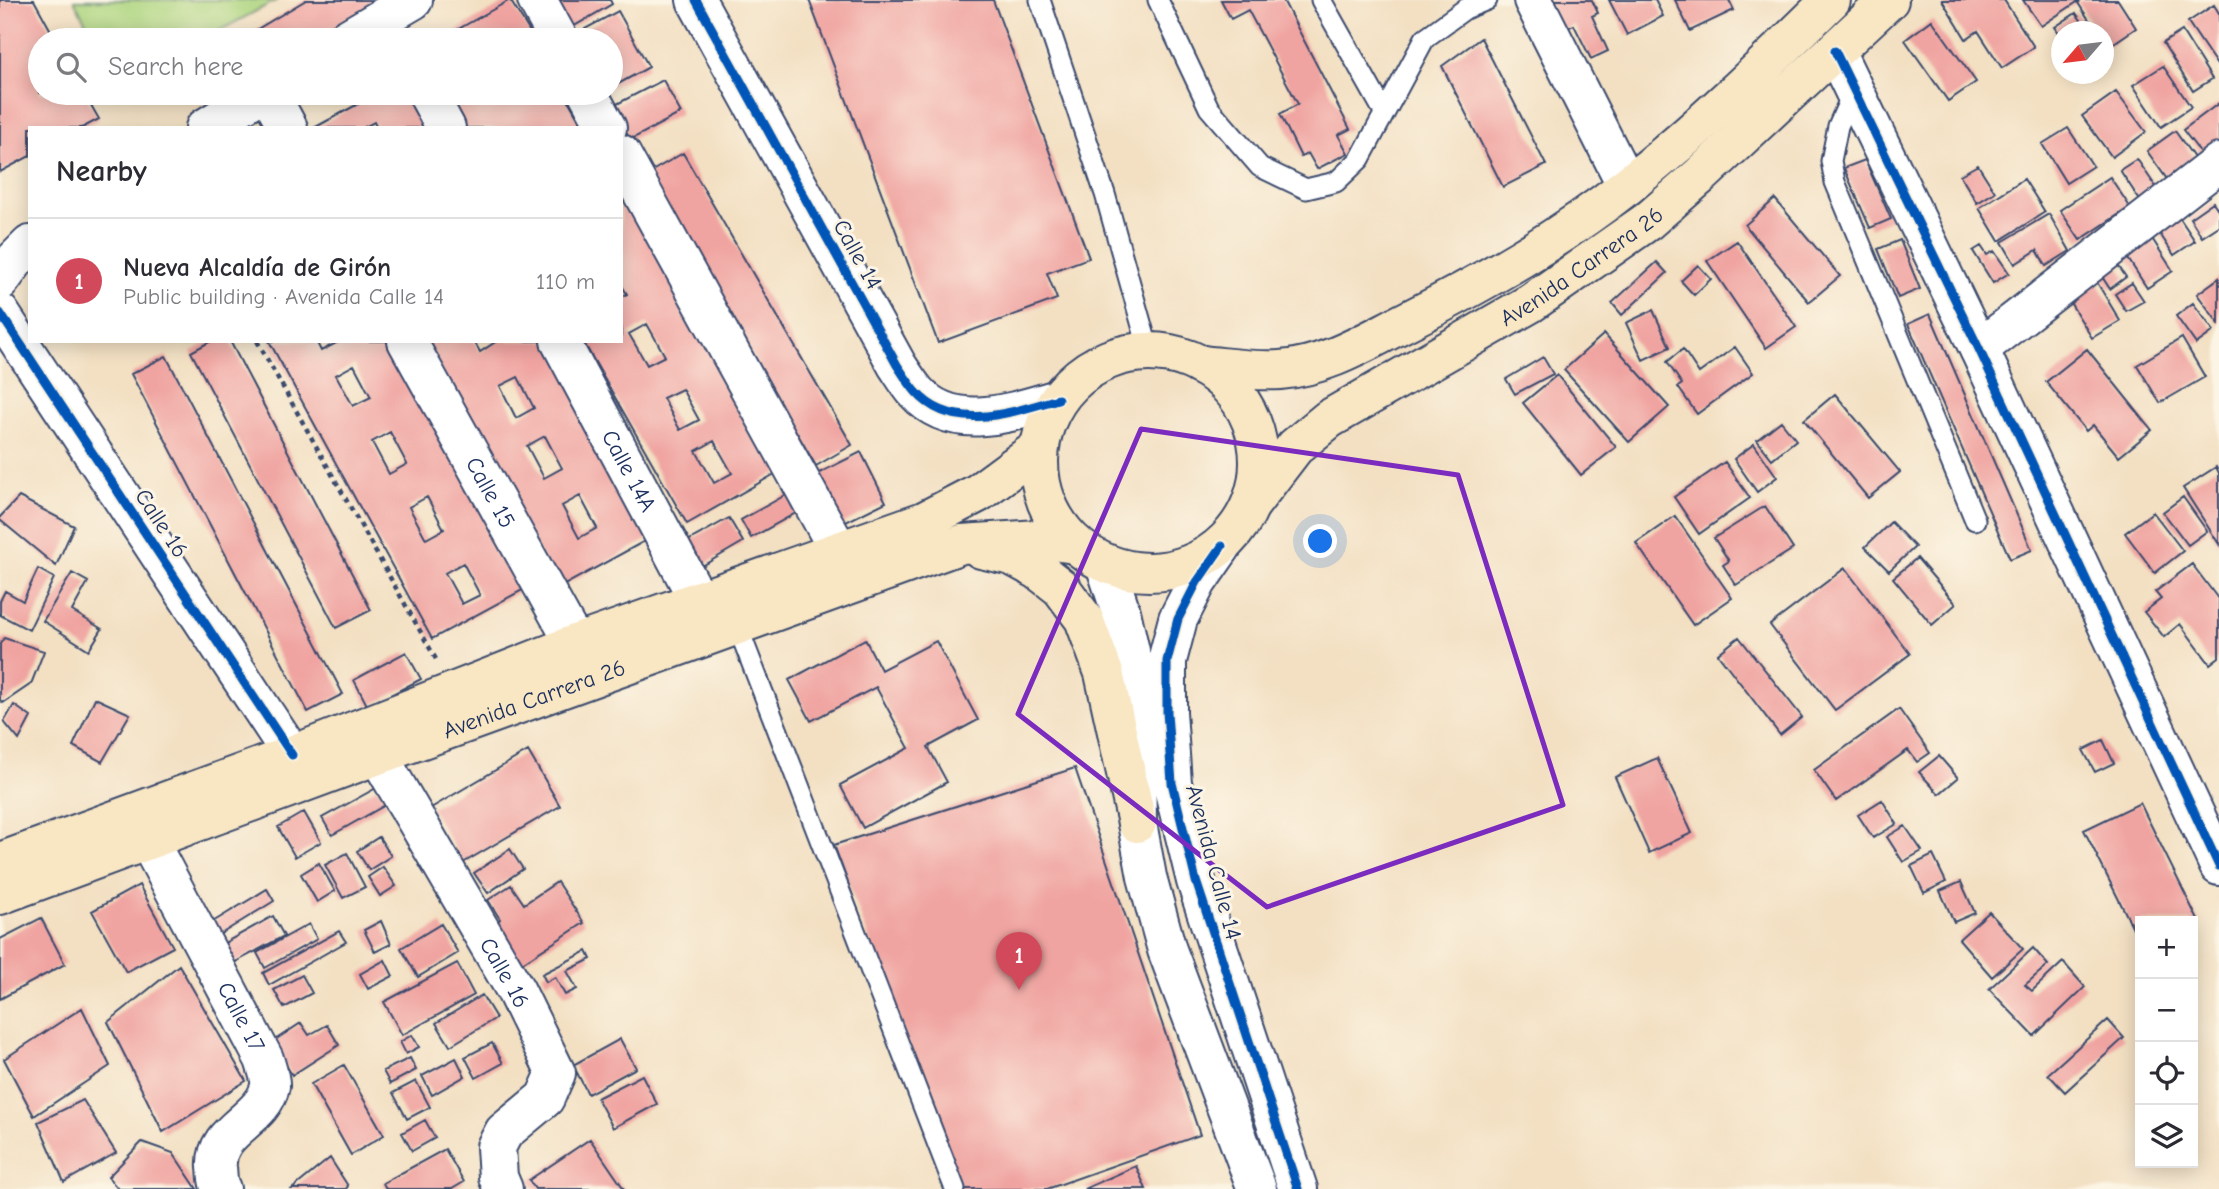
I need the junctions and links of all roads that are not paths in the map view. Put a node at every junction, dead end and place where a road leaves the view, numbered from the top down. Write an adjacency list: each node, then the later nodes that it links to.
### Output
1 (537, 0): 12 (street)
2 (696, 0): 35 (street, Calle 14)
3 (1040, 0): 33 (lane)
4 (1158, 0): 19 (lane)
5 (1321, 0): 19 (lane)
6 (1487, 0): 19 (lane)
7 (1533, 0): 26 (street)
8 (1831, 0): 26 (main road, Avenida Carrera 26)
9 (1889, 0): 13 (main road, Avenida Carrera 26)
10 (399, 18): 11 (street)
11 (374, 28)
12 (552, 28)
13 (1835, 51): 14 (street); 37 (main road, Avenida Carrera 26)
14 (1854, 90): 32 (street); 38 (lane)
15 (242, 105): 20 (street)
16 (276, 105): 21 (street)
17 (434, 105): 22 (street)
18 (595, 105): 23 (street)
19 (1384, 112)
20 (208, 126)
21 (287, 126)
22 (445, 126)
23 (606, 126)
24 (623, 158): 41 (street)
25 (2219, 163): 32 (street)
26 (1627, 186): 34 (main road, Avenida Carrera 26)
27 (28, 247): 28 (street)
28 (0, 281)
29 (0, 313): 46 (street, Calle 16)
30 (408, 343): 45 (street, Calle 15)
31 (561, 343): 43 (street, Calle 14A)
32 (1979, 349): 51 (street)
33 (1149, 351): 34 (main road); 35 (main road)
34 (1200, 365): 37 (main road)
35 (1058, 399): 36 (main road)
36 (1039, 448): 41 (main road, Avenida Carrera 26); 42 (main road)
37 (1252, 503): 40 (main road)
38 (1975, 520)
39 (962, 544): 42 (main road, Avenida Carrera 26); 44 (main road, Avenida Carrera 26); 48 (main road)
40 (1222, 545): 42 (main road); 57 (street, Avenida Calle 14)
41 (839, 551): 43 (main road, Avenida Carrera 26)
42 (1090, 554): 48 (street)
43 (699, 601): 45 (main road, Avenida Carrera 26)
44 (737, 625): 47 (main road, Avenida Carrera 26); 55 (lane)
45 (576, 644): 46 (main road, Avenida Carrera 26)
46 (292, 755): 50 (main road, Avenida Carrera 26)
47 (378, 755): 49 (main road, Avenida Carrera 26); 54 (street, Calle 16)
48 (1137, 823): 56 (street)
49 (148, 840): 52 (main road, Avenida Carrera 26); 53 (street, Calle 17)
50 (0, 862)
51 (2219, 866)
52 (0, 895)
53 (221, 1189)
54 (503, 1189)
55 (956, 1189)
56 (1257, 1189)
57 (1298, 1189)

